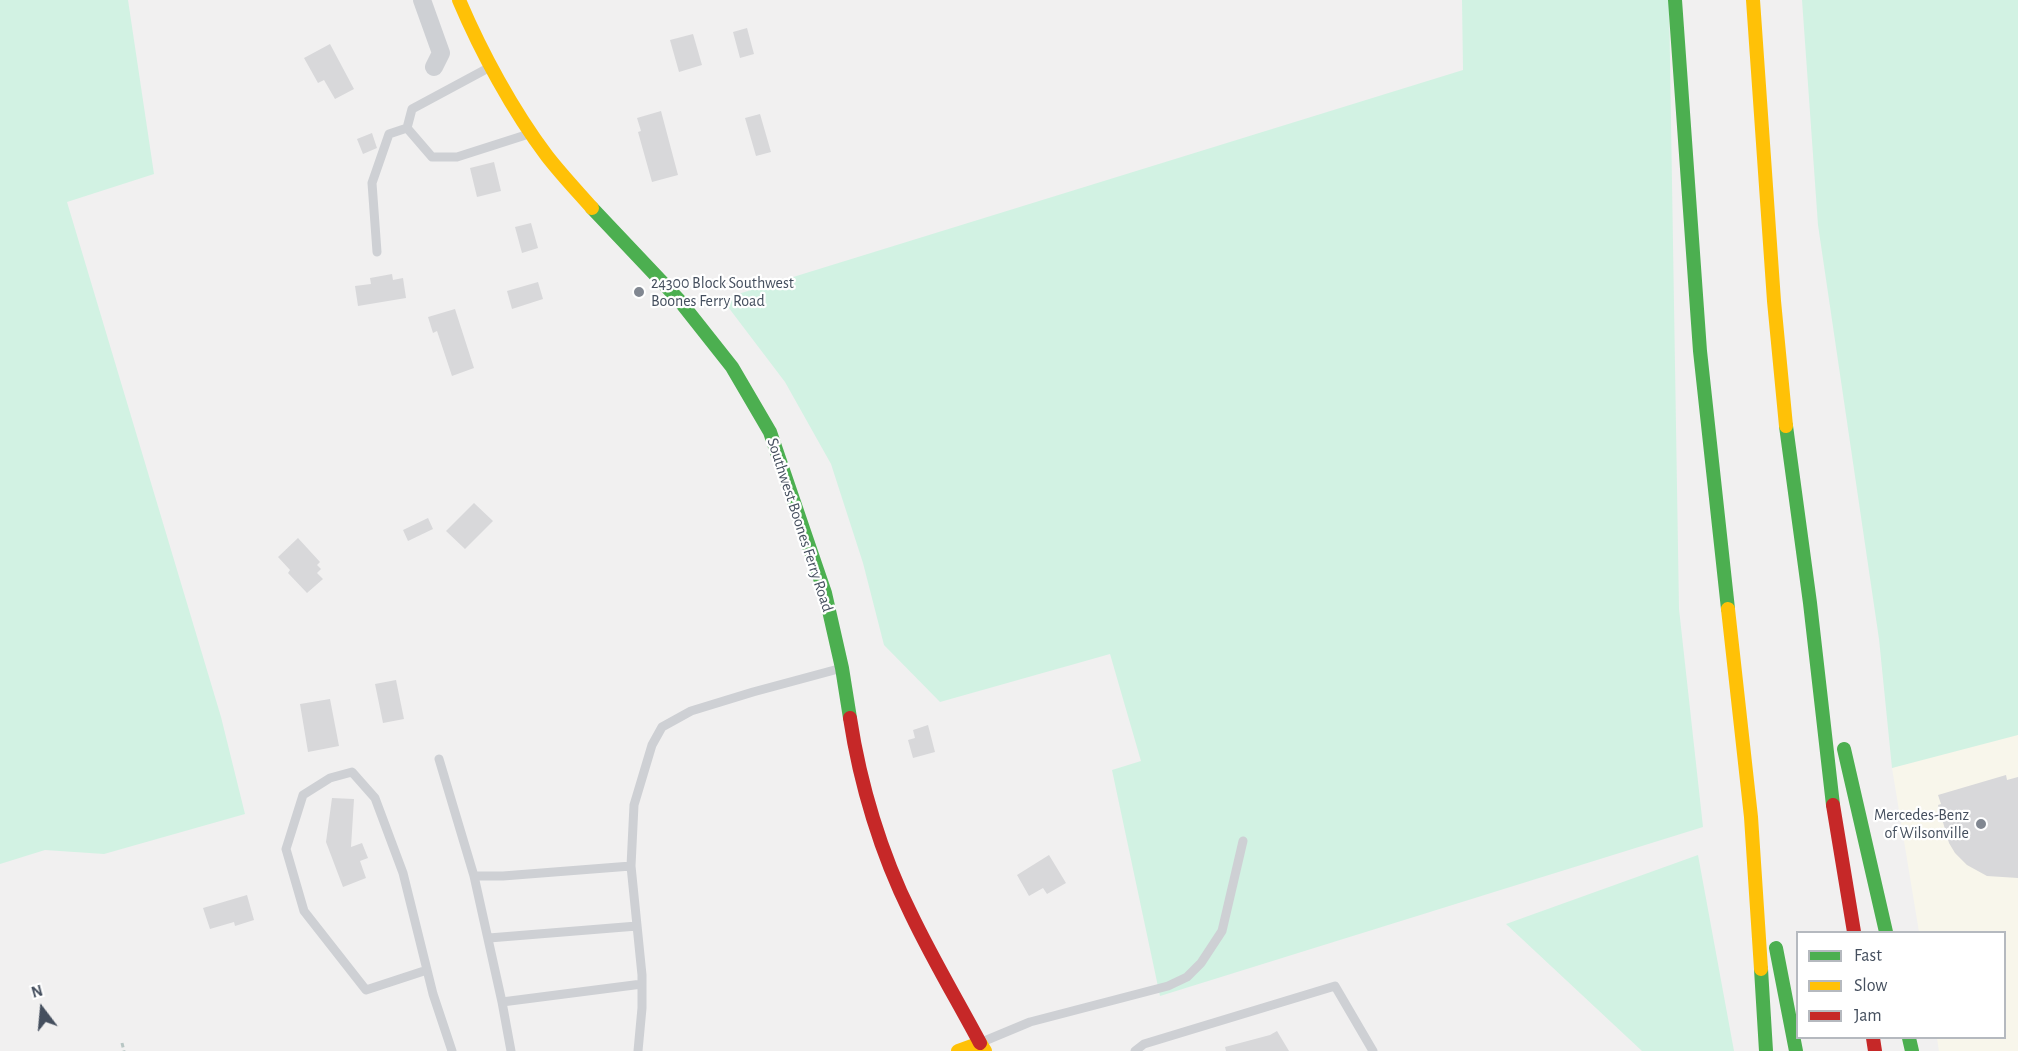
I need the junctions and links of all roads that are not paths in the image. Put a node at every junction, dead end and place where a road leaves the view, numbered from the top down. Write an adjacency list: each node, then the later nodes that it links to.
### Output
1 (422, 0): 6 (street)
2 (459, 0): 5 (main road, Southwest Boones Ferry Road)
3 (1675, 0): 15 (main road)
4 (1753, 0): 10 (main road)
5 (492, 66): 7 (lane); 8 (main road, Southwest Boones Ferry Road)
6 (434, 67)
7 (407, 128): 8 (lane); 9 (lane)
8 (532, 133): 11 (main road, Southwest Boones Ferry Road)
9 (377, 252)
10 (1810, 603): 12 (main road); 20 (main road)
11 (842, 668): 17 (lane); 26 (main road, Southwest Boones Ferry Road)
12 (1836, 716)
13 (1842, 739): 21 (main road)
14 (439, 759): 18 (lane)
15 (1751, 817): 33 (main road); 34 (main road)
16 (1244, 842): 26 (lane)
17 (631, 866): 18 (lane); 19 (lane)
18 (474, 876): 22 (lane)
19 (637, 926): 22 (lane); 24 (lane)
20 (1854, 931)
21 (1886, 931)
22 (489, 939): 25 (lane)
23 (427, 970): 23 (lane); 27 (lane)
24 (642, 984): 25 (lane); 29 (lane)
25 (502, 1002): 28 (lane)
26 (982, 1047): 30 (main road)
27 (452, 1051)
28 (511, 1051)
29 (638, 1051)
30 (958, 1051)
31 (1135, 1051): 32 (lane)
32 (1373, 1051)
33 (1766, 1051)
34 (1796, 1051)

